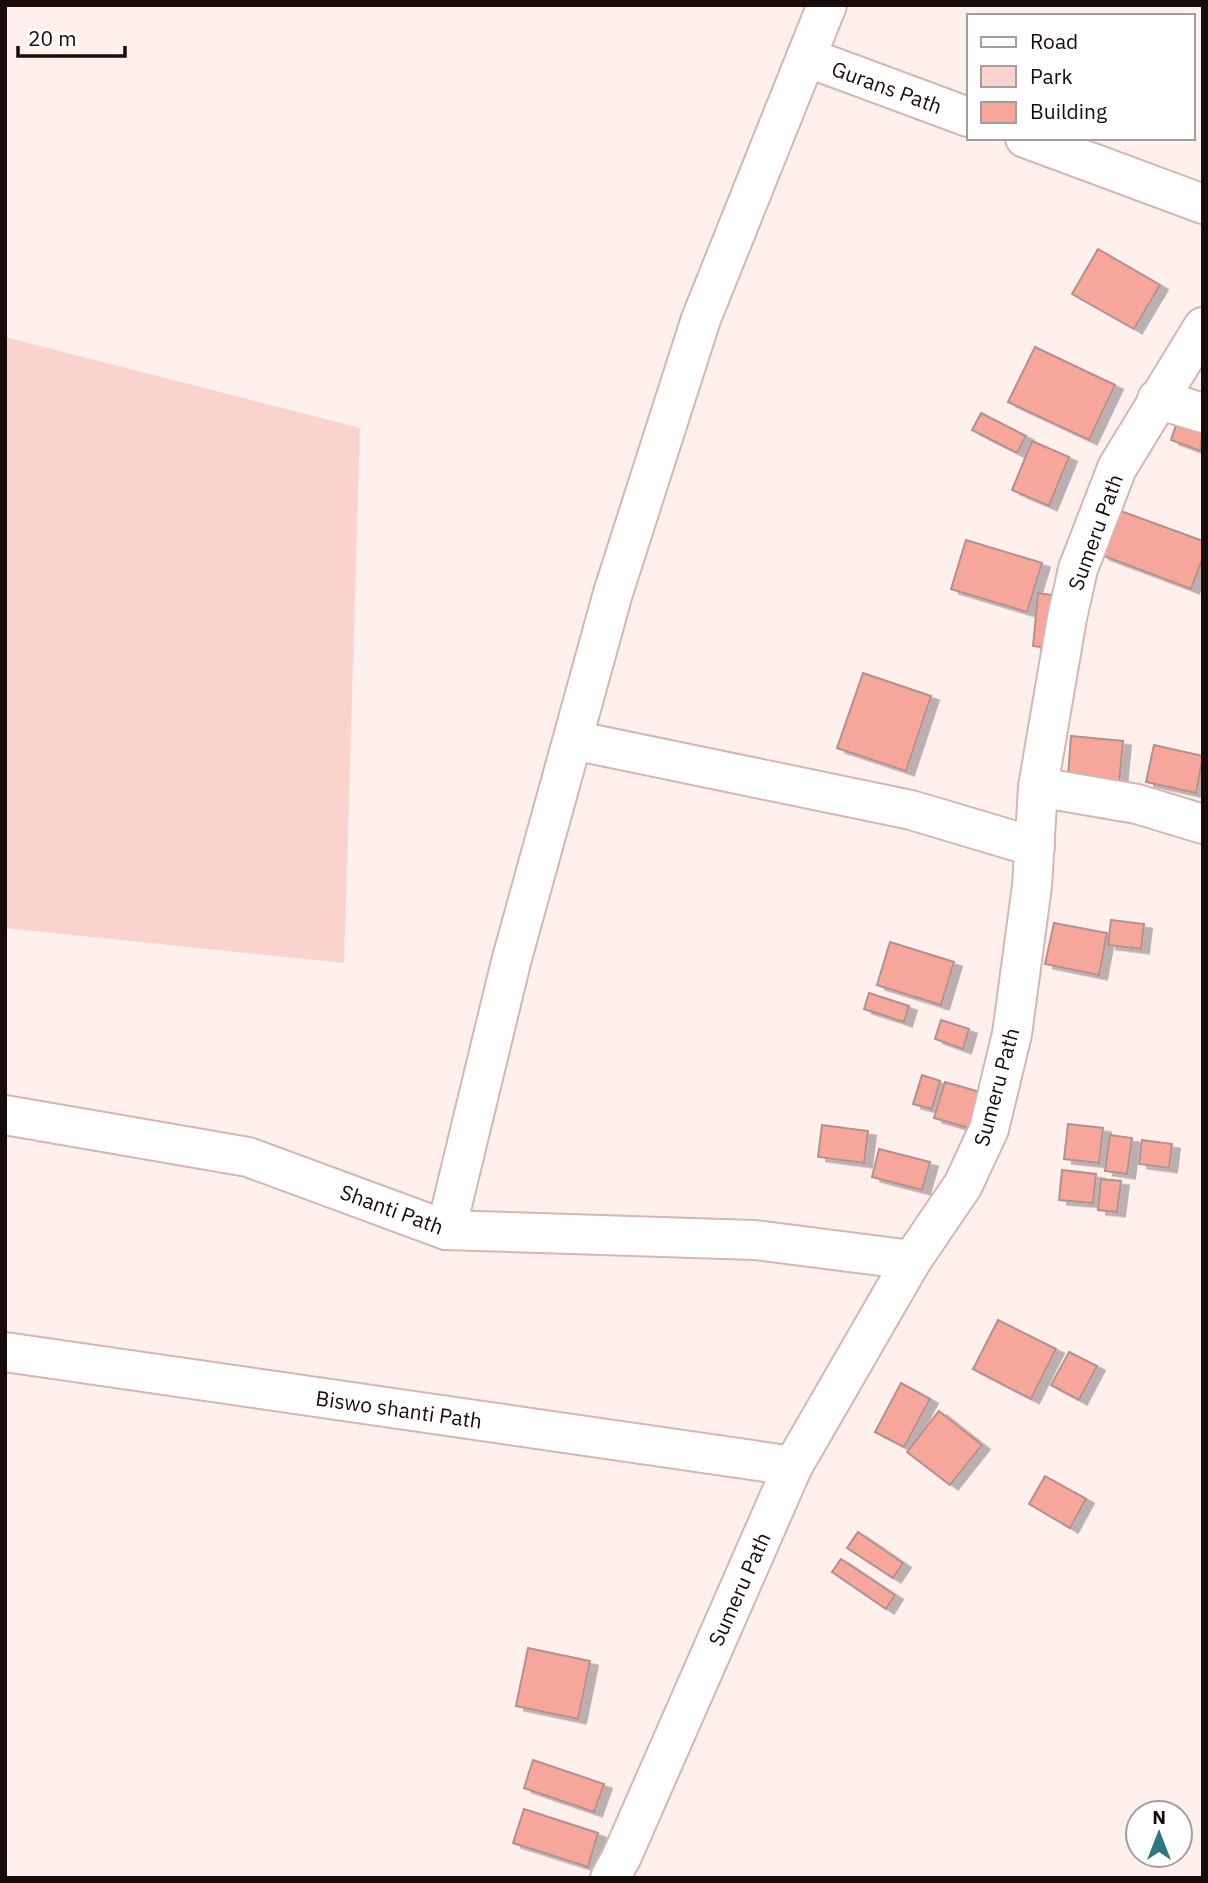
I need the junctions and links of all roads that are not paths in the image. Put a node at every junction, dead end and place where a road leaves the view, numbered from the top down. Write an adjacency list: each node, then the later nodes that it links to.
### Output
1 (827, 5): 2 (street)
2 (806, 57): 3 (street, Gurans Path); 9 (street)
3 (967, 117)
4 (1030, 140): 5 (street)
5 (1203, 204)
6 (1203, 327): 7 (street, Sumeru Path)
7 (1157, 399): 8 (street); 10 (street, Sumeru Path)
8 (1203, 413)
9 (573, 740): 12 (street); 14 (street)
10 (1038, 787): 11 (street); 12 (street, Sumeru Path)
11 (1203, 824)
12 (1035, 847): 15 (street, Sumeru Path)
13 (5, 1115): 14 (street, Shanti Path)
14 (446, 1230): 15 (street, Shanti Path)
15 (912, 1260): 17 (street, Sumeru Path)
16 (5, 1352): 17 (street, Biswo shanti Path)
17 (793, 1466): 18 (street, Sumeru Path)
18 (610, 1878)

